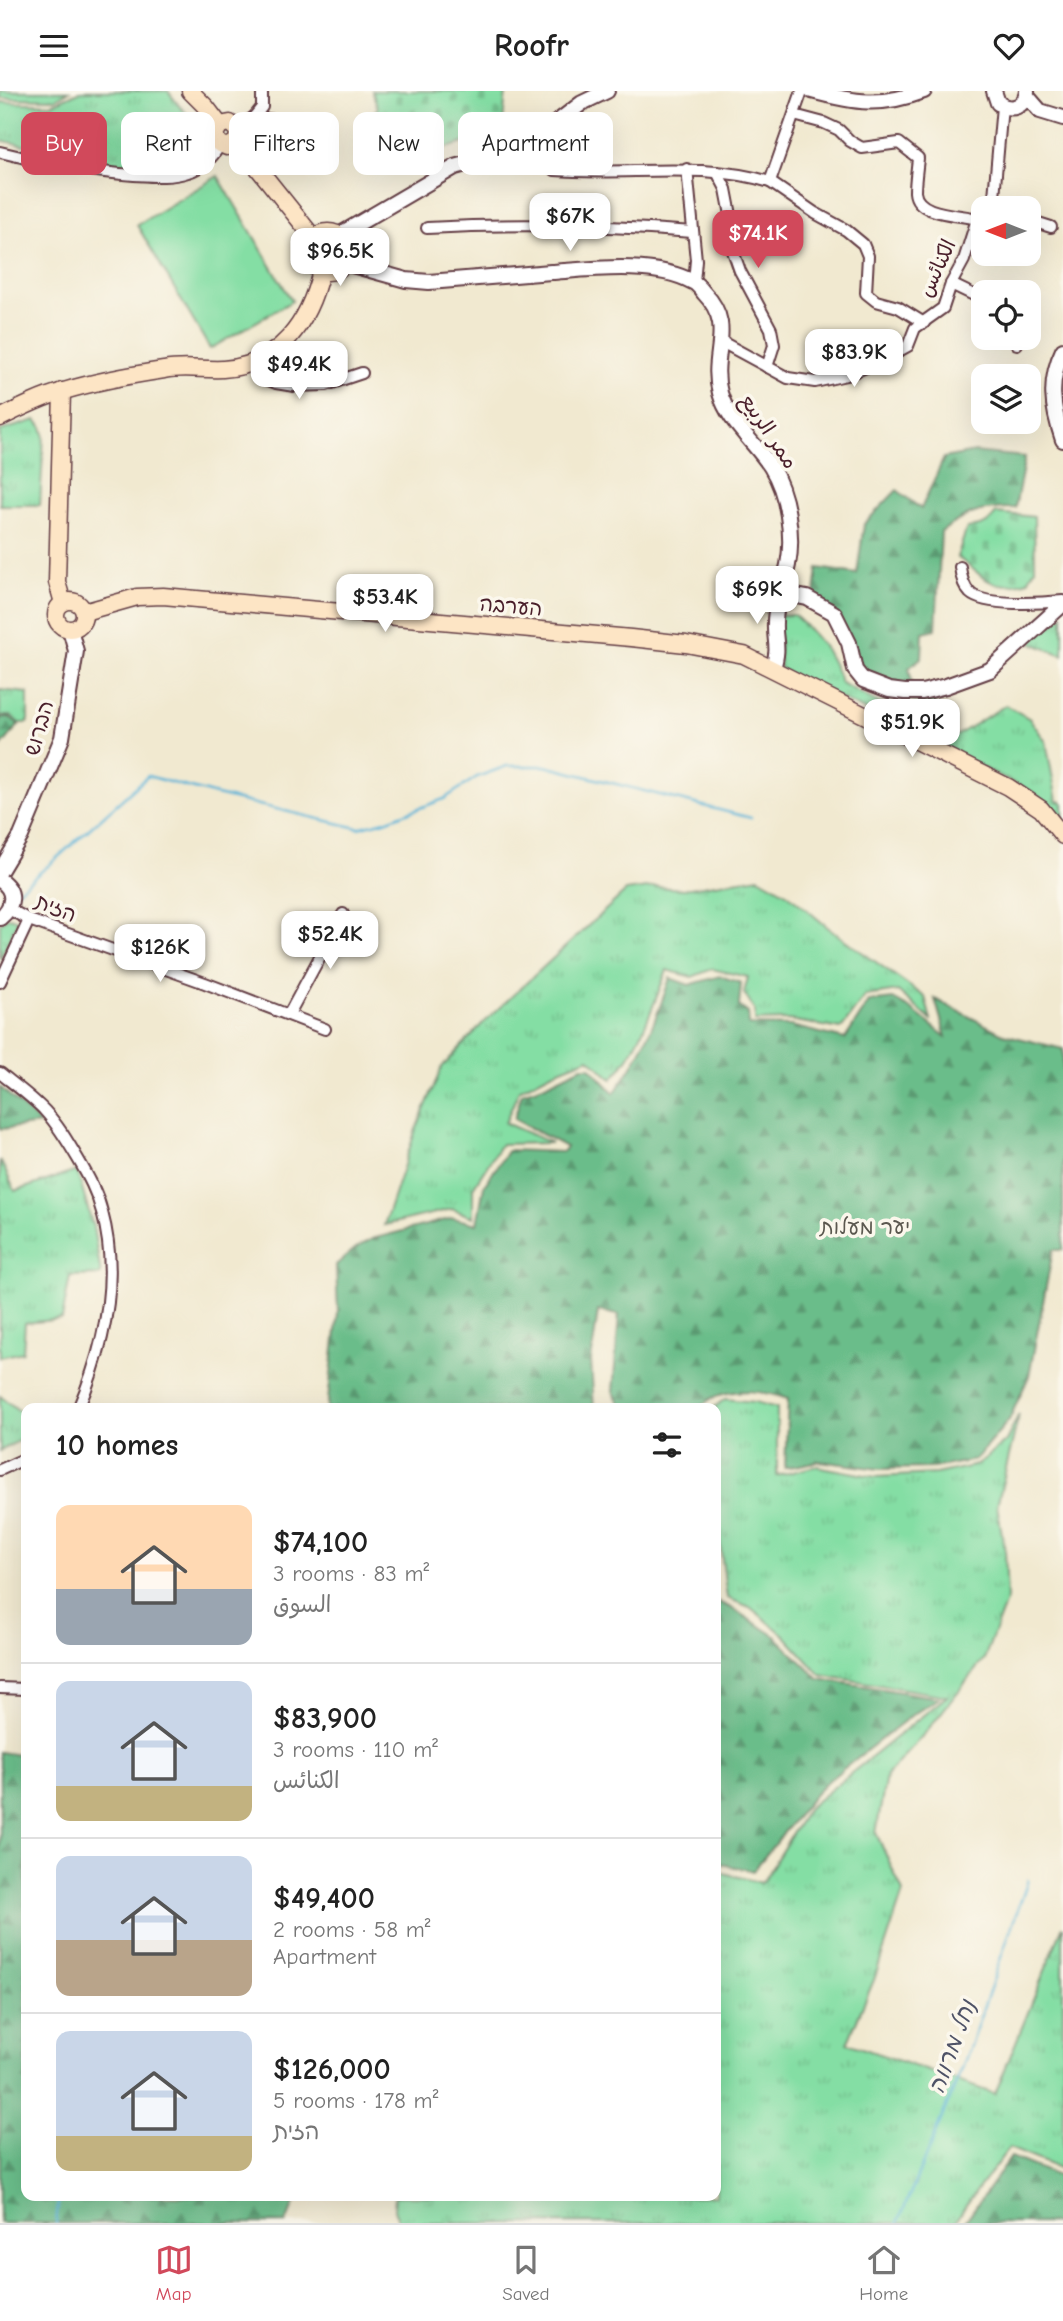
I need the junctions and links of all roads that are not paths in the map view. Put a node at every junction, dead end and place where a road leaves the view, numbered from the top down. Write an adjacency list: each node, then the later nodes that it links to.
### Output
1 (190, 91): 15 (main road)
2 (262, 91): 10 (street)
3 (607, 91): 11 (street)
4 (802, 91): 12 (street)
5 (812, 91): 6 (street)
6 (924, 91)
7 (994, 91): 9 (street)
8 (1027, 94): 9 (street); 13 (street)
9 (1002, 106): 25 (street)
10 (258, 112)
11 (570, 112)
12 (794, 115): 24 (street); 27 (street)
13 (1063, 118)
14 (229, 123): 15 (main road)
15 (220, 125): 16 (main road)
16 (220, 145): 17 (main road); 18 (street)
17 (229, 146)
18 (0, 152)
19 (458, 166): 33 (street)
20 (687, 169): 21 (street); 22 (street); 32 (street)
21 (613, 170)
22 (717, 172): 24 (street); 45 (street)
23 (267, 175): 34 (main road)
24 (770, 182): 41 (street)
25 (994, 196)
26 (963, 201): 27 (street)
27 (965, 215): 28 (street)
28 (971, 216)
29 (1041, 224): 30 (street)
30 (1051, 227)
31 (427, 228): 32 (street)
32 (693, 232): 38 (street)
33 (339, 235): 34 (main road); 36 (main road)
34 (313, 237): 37 (main road)
35 (971, 241): 39 (street, الكنائس)
36 (345, 263): 37 (main road); 38 (street)
37 (321, 271): 44 (main road)
38 (694, 282): 42 (street, ممر الربيع)
39 (951, 284): 40 (street); 41 (street, الكنائس)
40 (971, 294)
41 (924, 323): 45 (street, الكنائس)
42 (720, 341): 45 (street, الكنائس); 51 (street, ممر الربيع)
43 (1063, 350): 49 (street)
44 (254, 361): 46 (street); 47 (main road)
45 (767, 367)
46 (362, 373)
47 (62, 391): 48 (main road); 52 (main road)
48 (0, 418)
49 (1063, 440)
50 (960, 567): 53 (street)
51 (781, 593): 53 (street); 56 (street, ممر الربيع)
52 (63, 603): 54 (main road); 55 (main road)
53 (1063, 603)
54 (84, 612): 55 (main road); 56 (main road, הערבה)
55 (71, 629): 58 (street, הברוש)
56 (773, 668): 57 (main road, הערבה)
57 (1063, 836)
58 (0, 871)
59 (0, 880): 60 (street)
60 (4, 913): 62 (street, הזית)
61 (342, 914): 64 (street)
62 (29, 920): 63 (street); 64 (street, הזית)
63 (0, 982)
64 (289, 1014): 65 (street, הזית)
65 (325, 1029)
66 (0, 1073): 67 (street)
67 (80, 1403)
68 (21, 1460): 69 (street)
69 (0, 1470)
70 (0, 1688): 71 (street)
71 (21, 1689)

